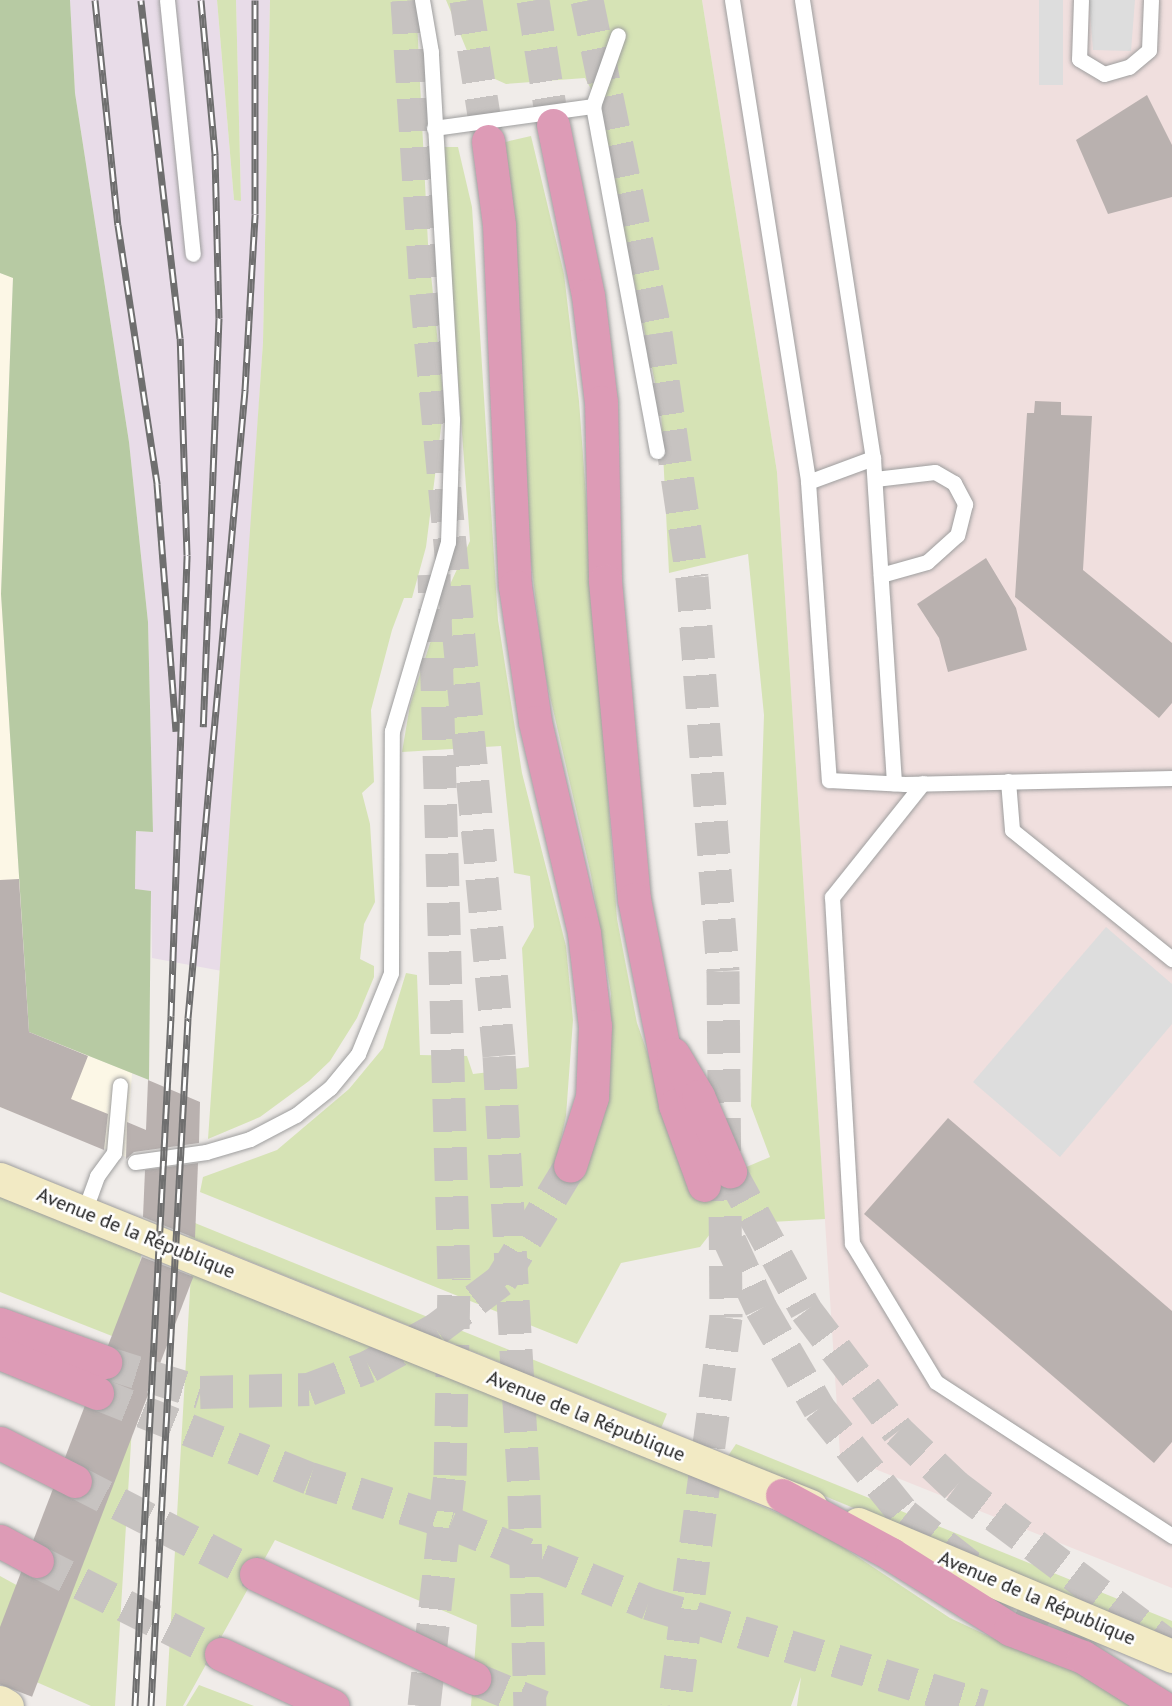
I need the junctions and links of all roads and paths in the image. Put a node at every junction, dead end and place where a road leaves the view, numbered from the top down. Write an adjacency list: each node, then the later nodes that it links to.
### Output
1 (168, 0): 12 (lane)
2 (422, 0): 10 (lane)
3 (732, 0): 16 (lane)
4 (802, 0): 14 (lane)
5 (1082, 0): 6 (lane)
6 (1151, 0)
7 (618, 34): 8 (lane)
8 (593, 106): 10 (lane); 13 (lane)
9 (553, 125): 26 (highway)
10 (434, 128): 24 (lane)
11 (488, 141): 25 (highway)
12 (194, 254)
13 (657, 451)
14 (873, 458): 15 (lane); 16 (lane)
15 (875, 479): 17 (lane); 17 (lane)
16 (808, 482): 20 (lane)
17 (881, 575): 20 (lane)
18 (1172, 778): 19 (lane)
19 (1008, 781): 21 (lane); 22 (lane)
20 (894, 783): 21 (lane)
21 (923, 783): 34 (lane)
22 (1169, 949)
23 (120, 1085): 28 (lane)
24 (135, 1162)
25 (570, 1166)
26 (717, 1178)
27 (0, 1179): 28 (main road, Avenue de la République)
28 (84, 1212): 33 (main road, Avenue de la République)
29 (0, 1324): 30 (highway)
30 (0, 1353)
31 (0, 1443): 32 (highway)
32 (75, 1481)
33 (782, 1495): 39 (main road, Avenue de la République); 44 (highway)
34 (1172, 1536)
35 (0, 1541): 36 (highway)
36 (37, 1561)
37 (256, 1574): 40 (highway)
38 (221, 1654): 43 (highway)
39 (1172, 1656)
40 (474, 1678)
41 (0, 1702): 42 (main road)
42 (8, 1706)
43 (333, 1706)
44 (1161, 1706)

